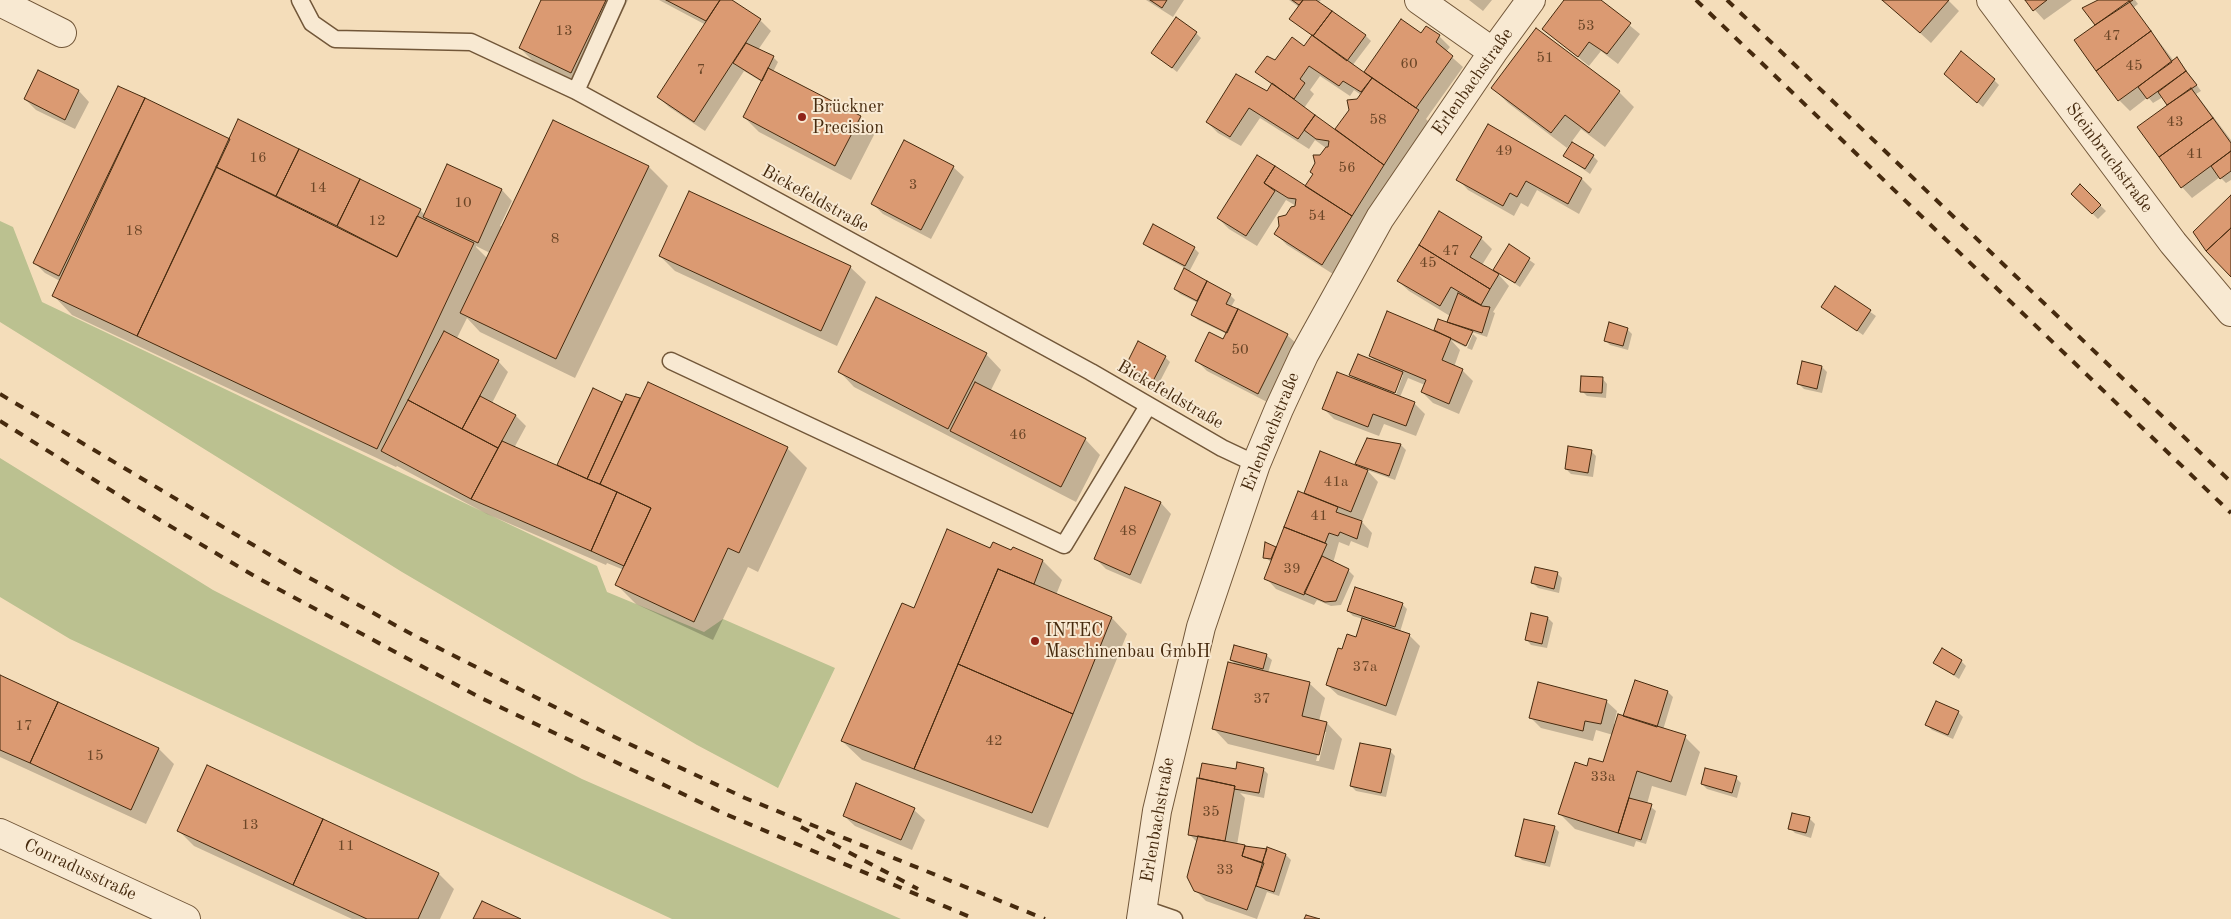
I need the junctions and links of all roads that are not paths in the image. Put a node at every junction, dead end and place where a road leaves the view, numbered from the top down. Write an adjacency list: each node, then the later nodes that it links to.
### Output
1 (300, 0): 9 (lane, Bickefeldstraße)
2 (617, 0): 9 (lane)
3 (1419, 0): 8 (street)
4 (1531, 0): 8 (street, Erlenbachstraße)
5 (1991, 0): 10 (street, Steinbruchstraße)
6 (0, 2): 7 (street)
7 (62, 33)
8 (1493, 52): 13 (street, Erlenbachstraße)
9 (576, 91): 12 (lane, Bickefeldstraße)
10 (2231, 312)
11 (671, 361): 12 (lane)
12 (1148, 406): 13 (lane, Bickefeldstraße)
13 (1256, 464): 15 (street, Erlenbachstraße)
14 (0, 833): 16 (street, Conradusstraße)
15 (1142, 913): 17 (lane)
16 (186, 919)
17 (1174, 919)

